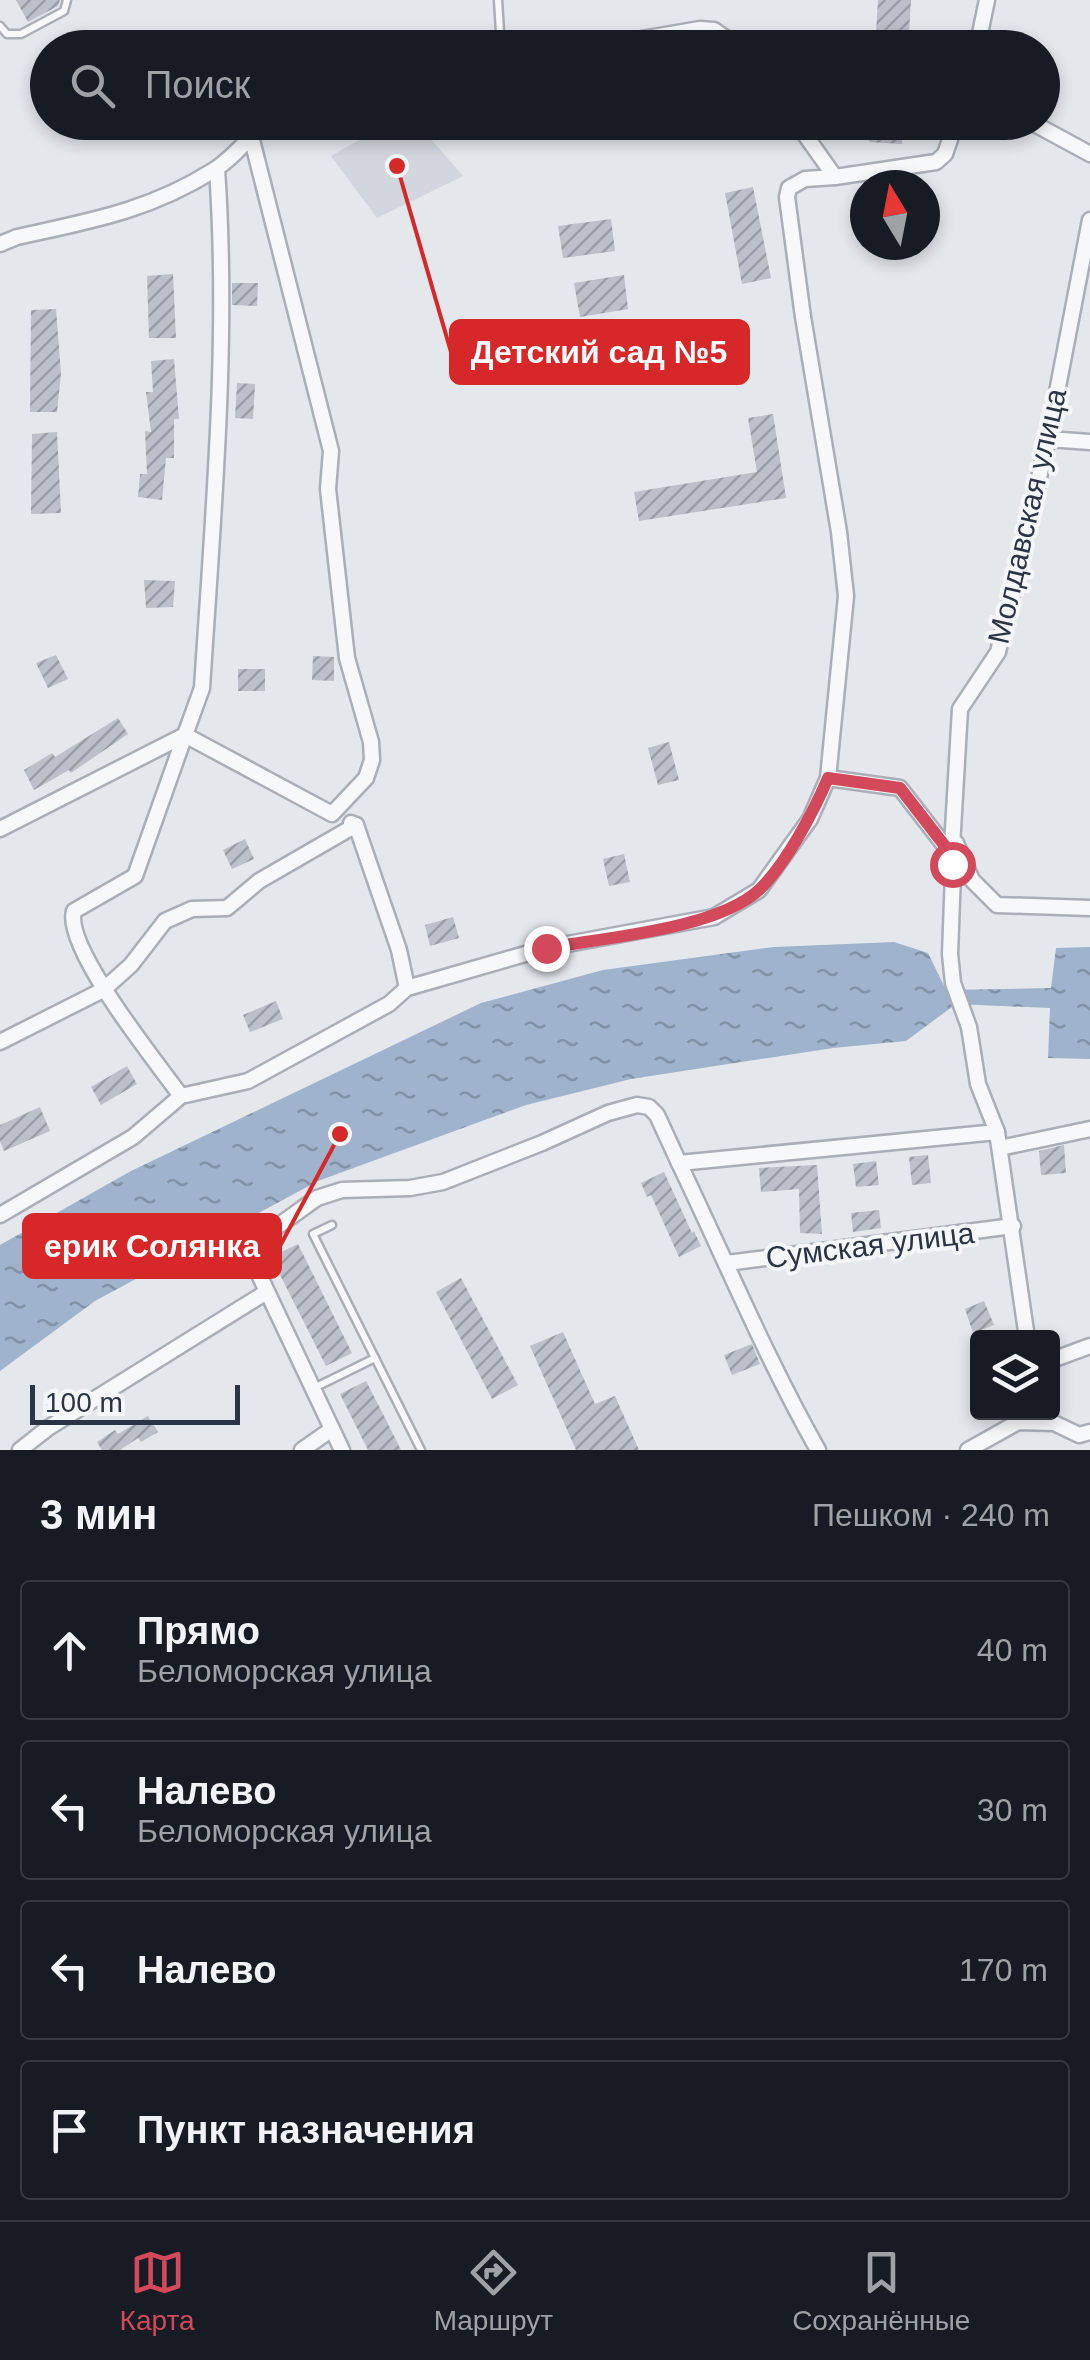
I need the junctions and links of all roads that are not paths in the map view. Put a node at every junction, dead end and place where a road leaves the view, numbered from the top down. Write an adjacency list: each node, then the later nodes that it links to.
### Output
1 (66, 0): 4 (lane)
2 (498, 0): 5 (lane)
3 (987, 0): 6 (street)
4 (0, 26)
5 (500, 30)
6 (981, 30)
7 (1060, 138): 12 (street)
8 (247, 140): 13 (street)
9 (252, 140): 21 (street)
10 (809, 140): 14 (street)
11 (950, 140): 14 (street)
12 (1090, 154)
13 (217, 168): 16 (street); 19 (street)
14 (836, 176): 20 (street)
15 (1090, 220): 17 (street, Молдавская улица)
16 (0, 244)
17 (1048, 439): 18 (street); 24 (street, Молдавская улица)
18 (1090, 442)
19 (185, 734): 21 (street); 23 (street); 28 (street)
20 (828, 778): 25 (street); 27 (street)
21 (332, 814): 22 (street)
22 (356, 825): 27 (street); 28 (street)
23 (0, 829)
24 (954, 837): 25 (street, Молдавская улица); 26 (street)
25 (952, 864): 32 (street, Молдавская улица)
26 (1090, 908)
27 (408, 988): 30 (street)
28 (103, 990): 29 (street); 30 (street)
29 (0, 1042)
30 (181, 1096): 35 (street)
31 (1090, 1129): 33 (street)
32 (997, 1132): 33 (street, Молдавская улица); 34 (street)
33 (1000, 1148): 37 (street, Молдавская улица)
34 (679, 1163): 38 (street); 39 (street)
35 (0, 1214)
36 (332, 1224): 43 (lane)
37 (1012, 1226): 38 (street, Сумская улица); 40 (street, Молдавская улица)
38 (727, 1263): 53 (street)
39 (266, 1293): 44 (street); 49 (street)
40 (1026, 1330)
41 (1090, 1346): 42 (street)
42 (1060, 1357)
43 (375, 1358): 44 (lane); 52 (lane)
44 (312, 1389): 46 (street)
45 (1003, 1420): 47 (street)
46 (332, 1429): 50 (street); 51 (street)
47 (1001, 1430): 48 (street); 54 (street)
48 (1083, 1439)
49 (20, 1450)
50 (302, 1450)
51 (342, 1450)
52 (421, 1450)
53 (818, 1450)
54 (968, 1450)

